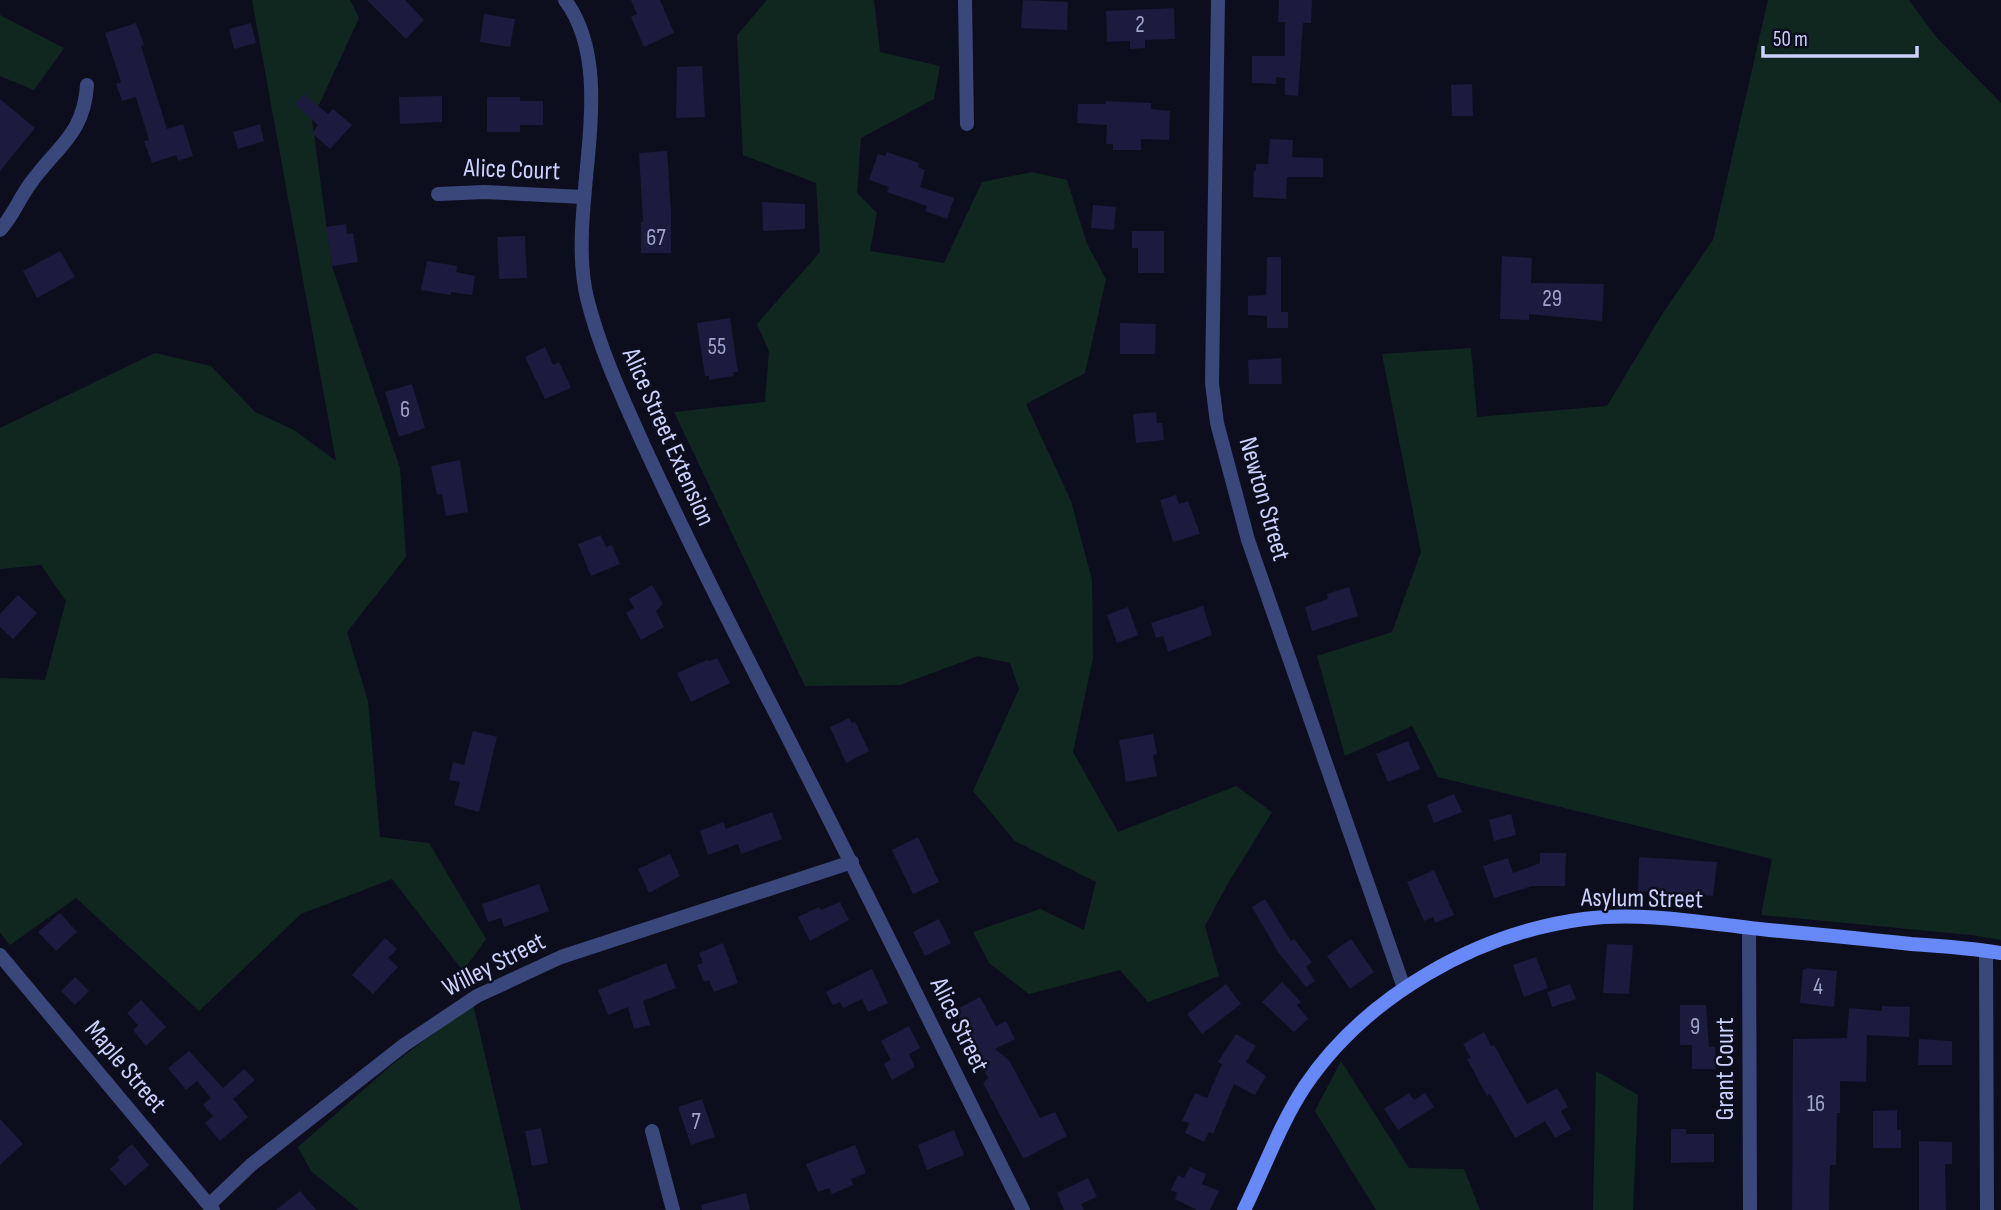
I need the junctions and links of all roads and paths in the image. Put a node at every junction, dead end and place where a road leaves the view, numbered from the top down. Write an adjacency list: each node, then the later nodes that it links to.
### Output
1 (565, 0): 7 (street, Alice Street Extension)
2 (965, 0): 5 (street)
3 (1218, 0): 13 (street, Newton Street)
4 (87, 85): 8 (street)
5 (967, 124)
6 (438, 194): 7 (street, Alice Court)
7 (583, 197): 9 (street, Alice Street Extension)
8 (0, 230)
9 (852, 862): 15 (street, Willey Street); 17 (street, Alice Street)
10 (1749, 928): 11 (street, Asylum Street); 13 (street, Asylum Street); 19 (street, Grant Court)
11 (1994, 952): 20 (street)
12 (0, 955): 15 (street, Maple Street)
13 (1404, 988): 18 (street, Asylum Street)
14 (652, 1131): 16 (street)
15 (211, 1208)
16 (673, 1210)
17 (1023, 1210)
18 (1244, 1210)
19 (1750, 1210)
20 (1987, 1210)

